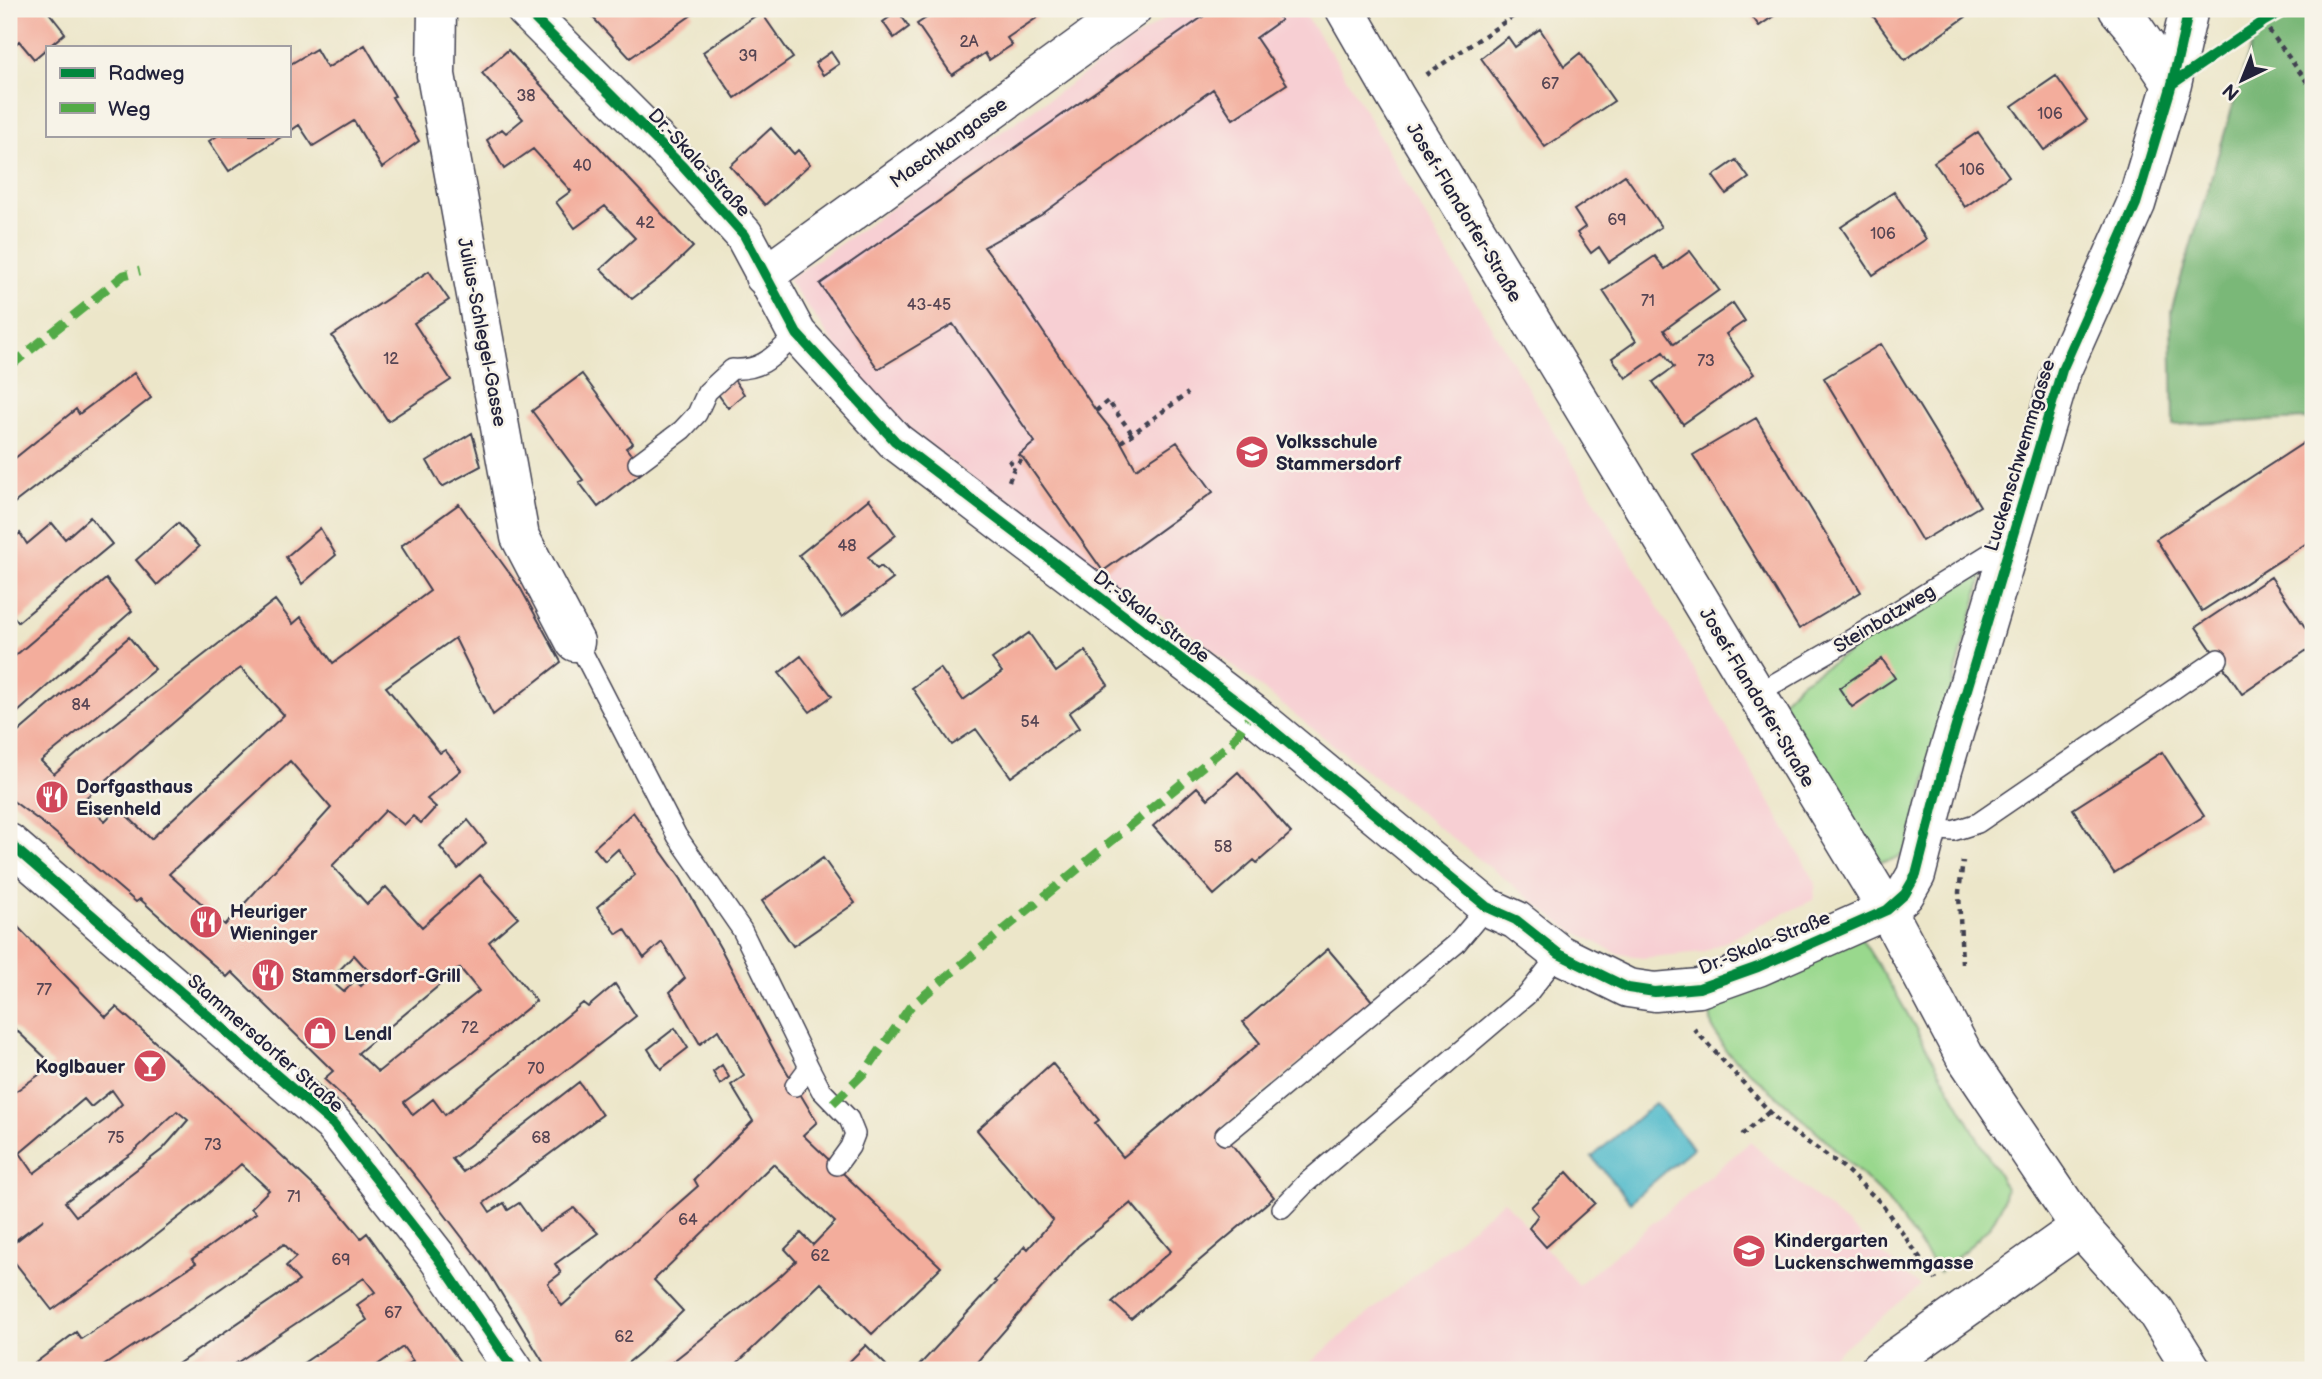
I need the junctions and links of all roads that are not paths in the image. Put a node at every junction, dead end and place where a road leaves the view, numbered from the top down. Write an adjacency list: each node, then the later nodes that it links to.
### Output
1 (437, 9): 12 (street, Julius-Schlegel-Gasse)
2 (526, 9): 8 (street, Dr.-Skala-Straße)
3 (1132, 9): 8 (street, Maschkangasse)
4 (1345, 9): 14 (street, Josef-Flandorfer-Straße)
5 (2118, 9): 7 (street)
6 (2189, 9): 7 (street, Luckenschwemmgasse)
7 (2172, 85): 11 (street, Luckenschwemmgasse)
8 (764, 276): 9 (street, Dr.-Skala-Straße)
9 (797, 334): 10 (lane); 17 (street, Dr.-Skala-Straße)
10 (638, 463)
11 (2011, 540): 14 (lane, Steinbatzweg); 15 (street, Luckenschwemmgasse)
12 (575, 642): 20 (lane)
13 (2217, 659): 15 (lane)
14 (1756, 694): 18 (street, Josef-Flandorfer-Straße)
15 (1928, 829): 18 (street, Luckenschwemmgasse)
16 (9, 843): 26 (street, Stammersdorfer Straße)
17 (1488, 907): 19 (street, Dr.-Skala-Straße); 22 (lane)
18 (1887, 909): 19 (street, Dr.-Skala-Straße); 25 (street, Josef-Flandorfer-Straße)
19 (1559, 954): 24 (lane)
20 (809, 1067): 21 (lane); 23 (lane)
21 (795, 1086)
22 (1225, 1135)
23 (836, 1165)
24 (1282, 1208)
25 (2080, 1227): 27 (street); 28 (street, Josef-Flandorfer-Straße)
26 (514, 1370)
27 (1879, 1370)
28 (2192, 1370)

